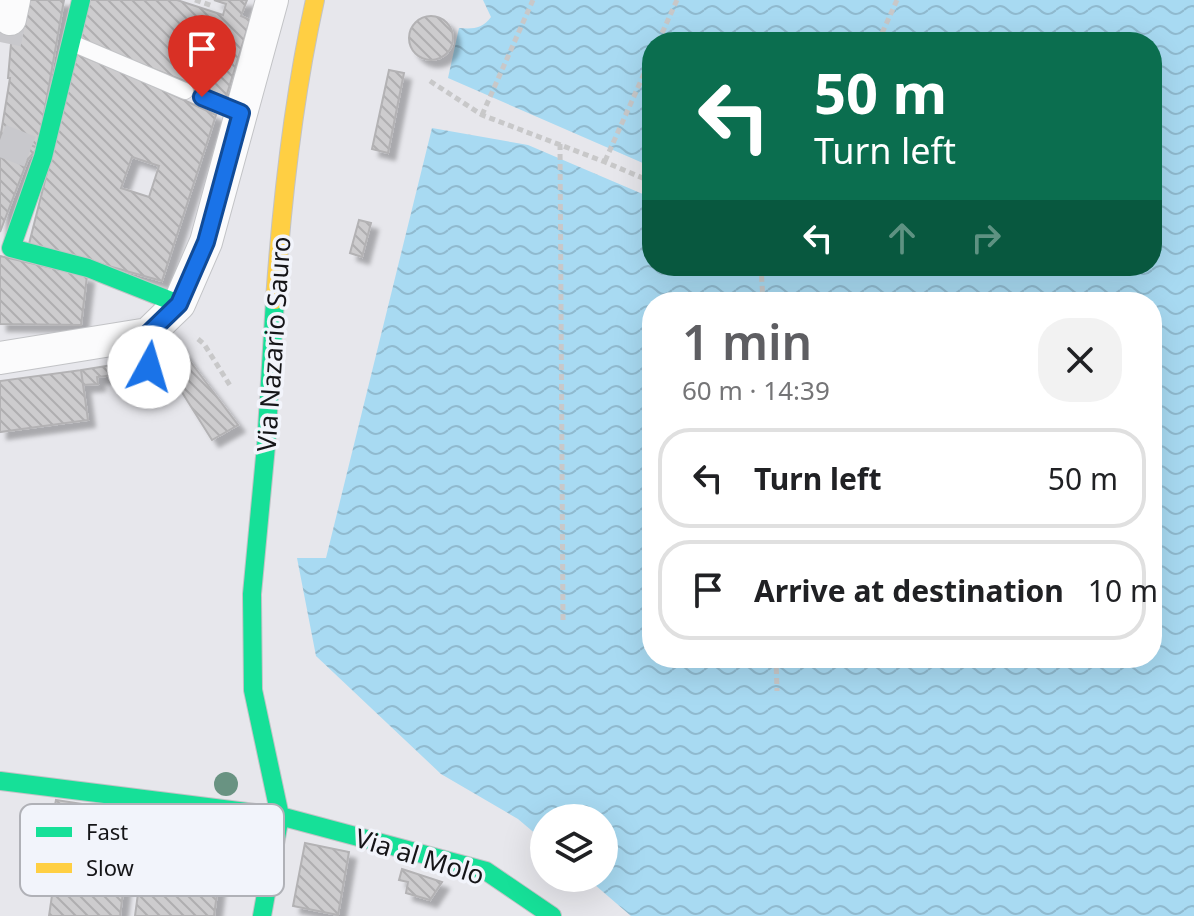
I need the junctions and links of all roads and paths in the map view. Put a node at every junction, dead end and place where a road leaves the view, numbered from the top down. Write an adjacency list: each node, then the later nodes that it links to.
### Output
1 (81, 0): 11 (street)
2 (195, 0): 8 (path)
3 (272, 0): 16 (street)
4 (315, 0): 32 (street, Via Nazario Sauro)
5 (533, 0): 17 (path)
6 (677, 0): 9 (path)
7 (897, 0): 10 (path)
8 (213, 6)
9 (663, 32)
10 (883, 32)
11 (70, 43): 14 (lane); 21 (street)
12 (642, 79): 19 (path)
13 (430, 81): 17 (path)
14 (185, 91)
15 (202, 97): 16 (lane)
16 (241, 113): 22 (street)
17 (482, 115): 18 (path)
18 (560, 144): 19 (path); 27 (path)
19 (605, 162): 20 (path)
20 (642, 178)
21 (6, 246): 22 (street)
22 (179, 304): 23 (street); 26 (path)
23 (148, 334): 24 (street); 25 (lane)
24 (0, 358)
25 (149, 367)
26 (235, 395)
27 (563, 624)
28 (776, 668): 29 (path)
29 (777, 691)
30 (0, 781): 31 (street, Via al Molo)
31 (184, 804)
32 (277, 804)
33 (284, 817): 36 (street, Via al Molo)
34 (266, 896): 35 (street)
35 (262, 916)
36 (552, 916)

